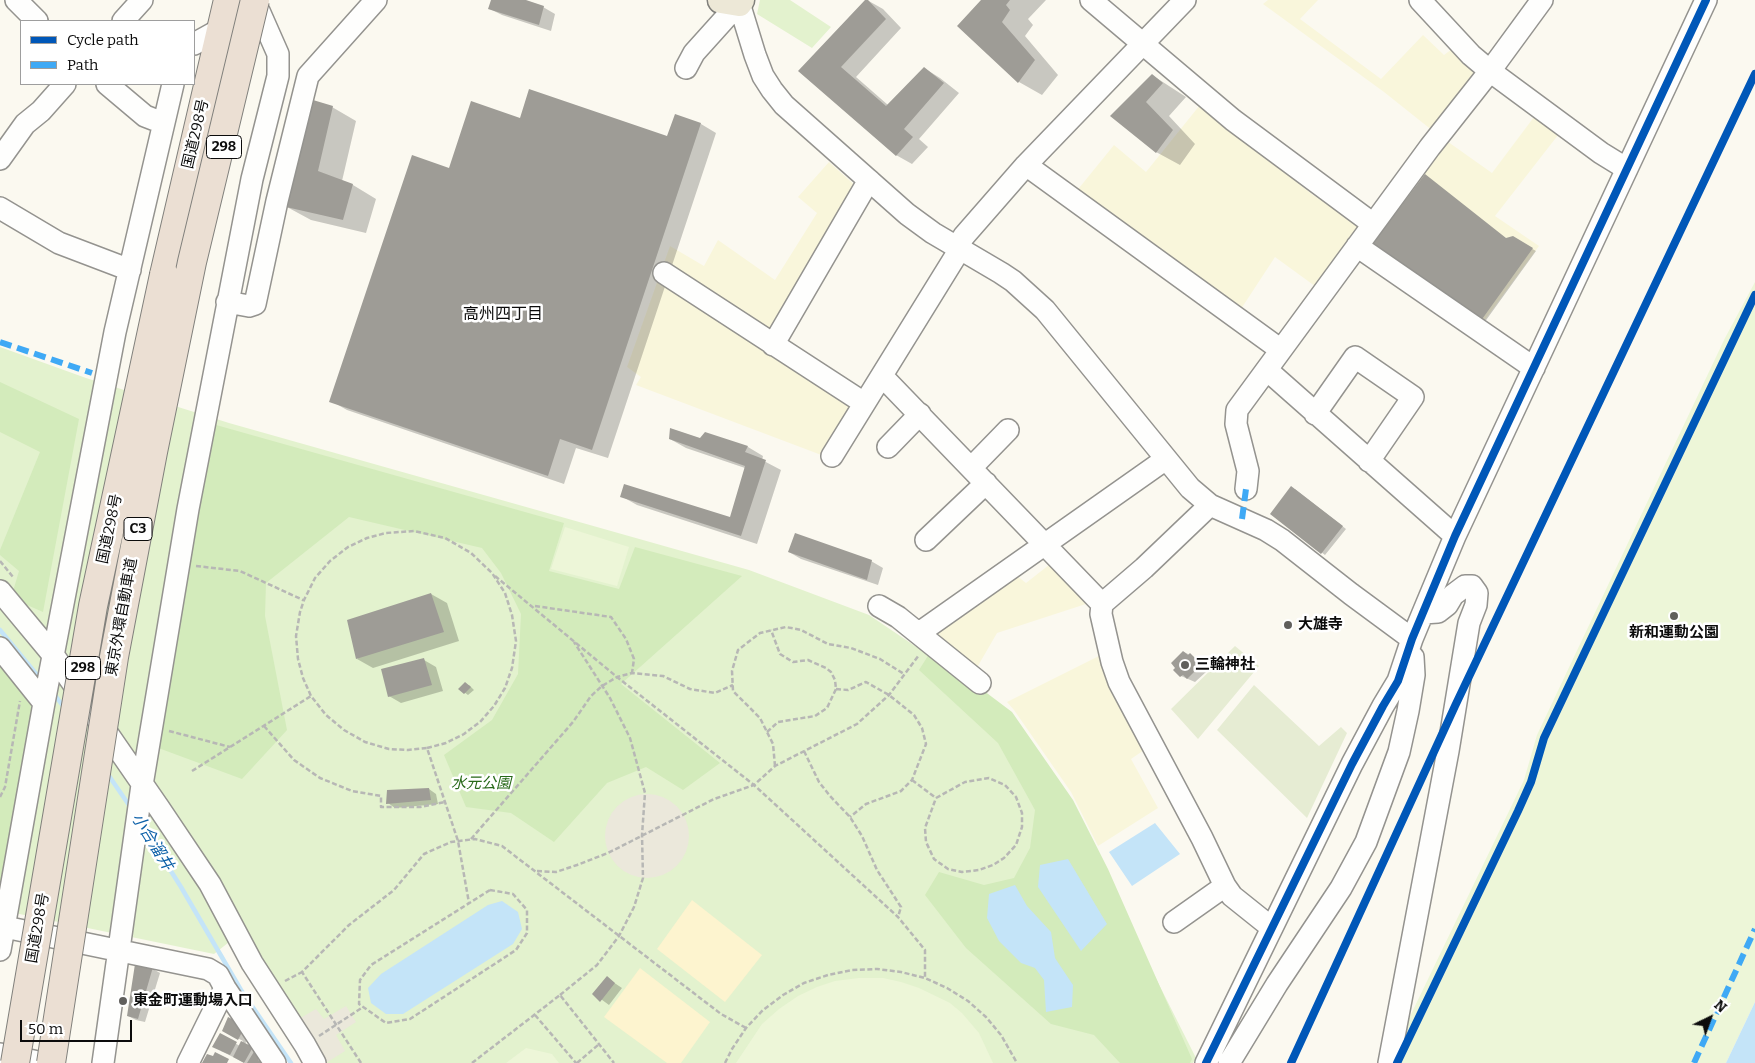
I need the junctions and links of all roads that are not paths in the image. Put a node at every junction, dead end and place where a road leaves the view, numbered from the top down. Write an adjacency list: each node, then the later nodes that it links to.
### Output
1 (16, 0): 12 (street)
2 (142, 0): 13 (street)
3 (228, 0): 14 (highway, 国道298号 / 298)
4 (376, 0): 33 (street)
5 (1091, 0): 16 (street)
6 (1185, 0): 16 (street)
7 (1420, 0): 18 (street)
8 (1542, 0): 18 (street)
9 (1706, 0): 25 (street)
10 (734, 1): 17 (street); 26 (street)
11 (254, 3): 33 (street); 75 (highway, 東京外環自動車道 / C3); 77 (highway, 東京外環自動車道 / C3, bridge); 78 (highway, 国道298号 / 298)
12 (36, 20)
13 (124, 20)
14 (221, 29): 15 (street); 74 (highway, 国道298号 / 298, bridge)
15 (195, 43)
16 (1142, 43): 24 (street); 28 (street)
17 (686, 68)
18 (1490, 71): 25 (street); 28 (street)
19 (64, 85): 23 (street)
20 (108, 85): 22 (street)
21 (173, 85): 22 (street)
22 (163, 123): 31 (street)
23 (0, 159)
24 (1026, 165): 30 (street); 35 (street)
25 (1627, 168): 36 (street)
26 (869, 180): 30 (street); 34 (street)
27 (0, 208): 31 (street)
28 (1373, 224): 29 (street)
29 (1357, 246): 35 (street); 36 (street)
30 (958, 248): 38 (street); 45 (street)
31 (130, 270): 60 (street)
32 (664, 273): 34 (street)
33 (227, 302): 63 (street)
34 (773, 345): 39 (street)
35 (1281, 350): 37 (street)
36 (1534, 368): 50 (street)
37 (1267, 370): 41 (street); 48 (street)
38 (882, 376): 39 (street); 40 (street)
39 (864, 404): 44 (street)
40 (920, 414): 43 (street); 47 (street)
41 (1315, 414): 46 (street); 46 (street)
42 (1008, 430): 47 (street)
43 (888, 447)
44 (832, 456)
45 (1166, 459): 49 (street); 52 (street)
46 (1369, 461): 50 (street)
47 (978, 475): 51 (street); 52 (street)
48 (1246, 490)
49 (1210, 505): 54 (street); 58 (street)
50 (1455, 536): 56 (street)
51 (926, 540)
52 (1045, 544): 54 (street); 57 (street)
53 (0, 591): 60 (street)
54 (1102, 604): 64 (street)
55 (878, 606): 57 (street)
56 (1423, 613): 58 (street); 84 (street)
57 (924, 638): 61 (street)
58 (1412, 639): 67 (street); 83 (street)
59 (0, 648): 62 (street)
60 (52, 665): 62 (street); 63 (street)
61 (980, 683)
62 (44, 700): 66 (street)
63 (140, 795): 69 (street); 70 (street)
64 (1225, 886): 65 (street); 67 (street)
65 (1174, 922)
66 (2, 927): 68 (street); 69 (street)
67 (1272, 928): 82 (street)
68 (0, 950)
69 (118, 951): 71 (street); 79 (street)
70 (252, 963): 71 (street); 73 (street)
71 (222, 982): 80 (street); 81 (street)
72 (0, 1054): 76 (street)
73 (310, 1054)
74 (15, 1063)
75 (36, 1063)
76 (43, 1063)
77 (51, 1063)
78 (70, 1063)
79 (103, 1063)
80 (188, 1063)
81 (275, 1063)
82 (1206, 1063)
83 (1229, 1063)
84 (1389, 1063)

